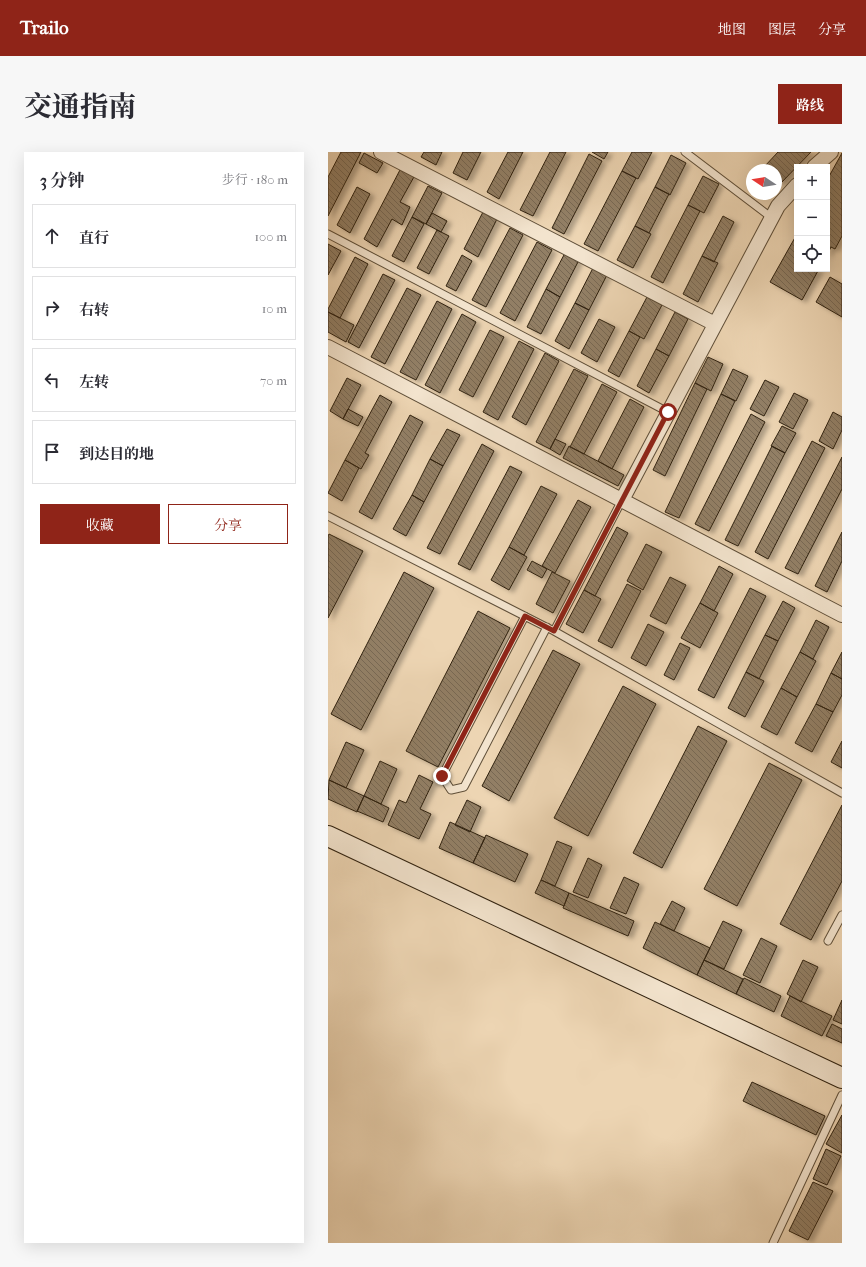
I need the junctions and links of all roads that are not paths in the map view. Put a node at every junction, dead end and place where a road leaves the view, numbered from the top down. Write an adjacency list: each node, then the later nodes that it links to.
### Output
1 (381, 152): 8 (street)
2 (685, 152): 6 (lane)
3 (831, 152): 4 (street)
4 (817, 164)
5 (794, 187): 6 (street)
6 (772, 218): 8 (street)
7 (328, 234): 10 (lane)
8 (715, 324): 10 (street)
9 (328, 346): 11 (street)
10 (668, 412): 11 (street)
11 (622, 500): 13 (street); 16 (lane)
12 (328, 516): 14 (lane)
13 (842, 615)
14 (525, 616): 15 (lane); 15 (lane)
15 (547, 627): 16 (lane)
16 (554, 631): 17 (lane)
17 (842, 793)
18 (328, 836): 21 (street)
19 (842, 915): 20 (lane)
20 (828, 941)
21 (842, 1078)
22 (842, 1095): 23 (lane)
23 (773, 1243)

